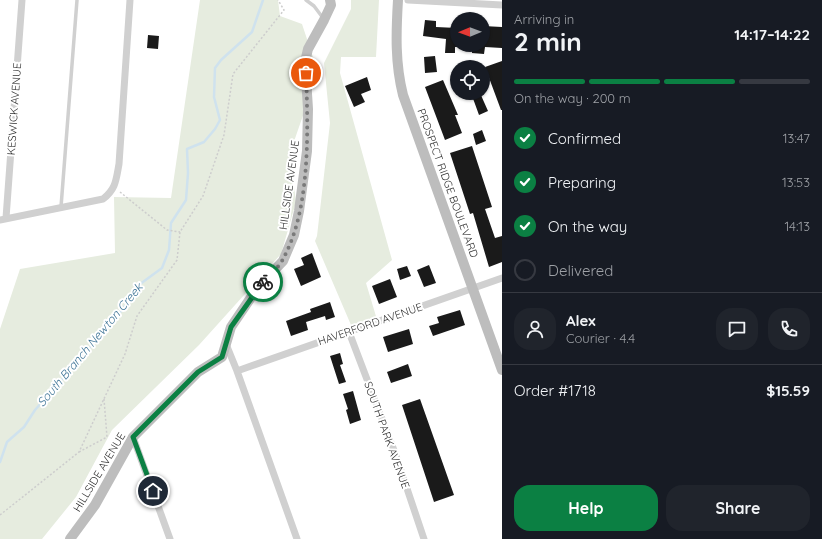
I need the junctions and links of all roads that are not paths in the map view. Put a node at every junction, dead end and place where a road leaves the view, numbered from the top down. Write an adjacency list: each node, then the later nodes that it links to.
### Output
1 (22, 0): 11 (street, KESWICK AVENUE)
2 (77, 0): 10 (lane)
3 (130, 0): 10 (street)
4 (306, 0): 9 (lane)
5 (330, 0): 9 (street, HILLSIDE AVENUE)
6 (398, 0): 13 (street, PROSPECT RIDGE BOULEVARD)
7 (408, 0): 8 (street)
8 (502, 5)
9 (324, 20): 15 (street, HILLSIDE AVENUE)
10 (61, 207): 11 (street)
11 (3, 219)
12 (502, 278): 13 (street, HAVERFORD AVENUE)
13 (473, 288): 14 (street, HAVERFORD AVENUE); 16 (street, PROSPECT RIDGE BOULEVARD)
14 (349, 332): 17 (street, HAVERFORD AVENUE); 22 (street, SOUTH PARK AVENUE)
15 (226, 344): 17 (street); 18 (street, HILLSIDE AVENUE)
16 (502, 370)
17 (238, 371): 21 (street)
18 (133, 437): 19 (street, HILLSIDE AVENUE); 20 (street)
19 (70, 539)
20 (170, 539)
21 (297, 539)
22 (424, 539)

